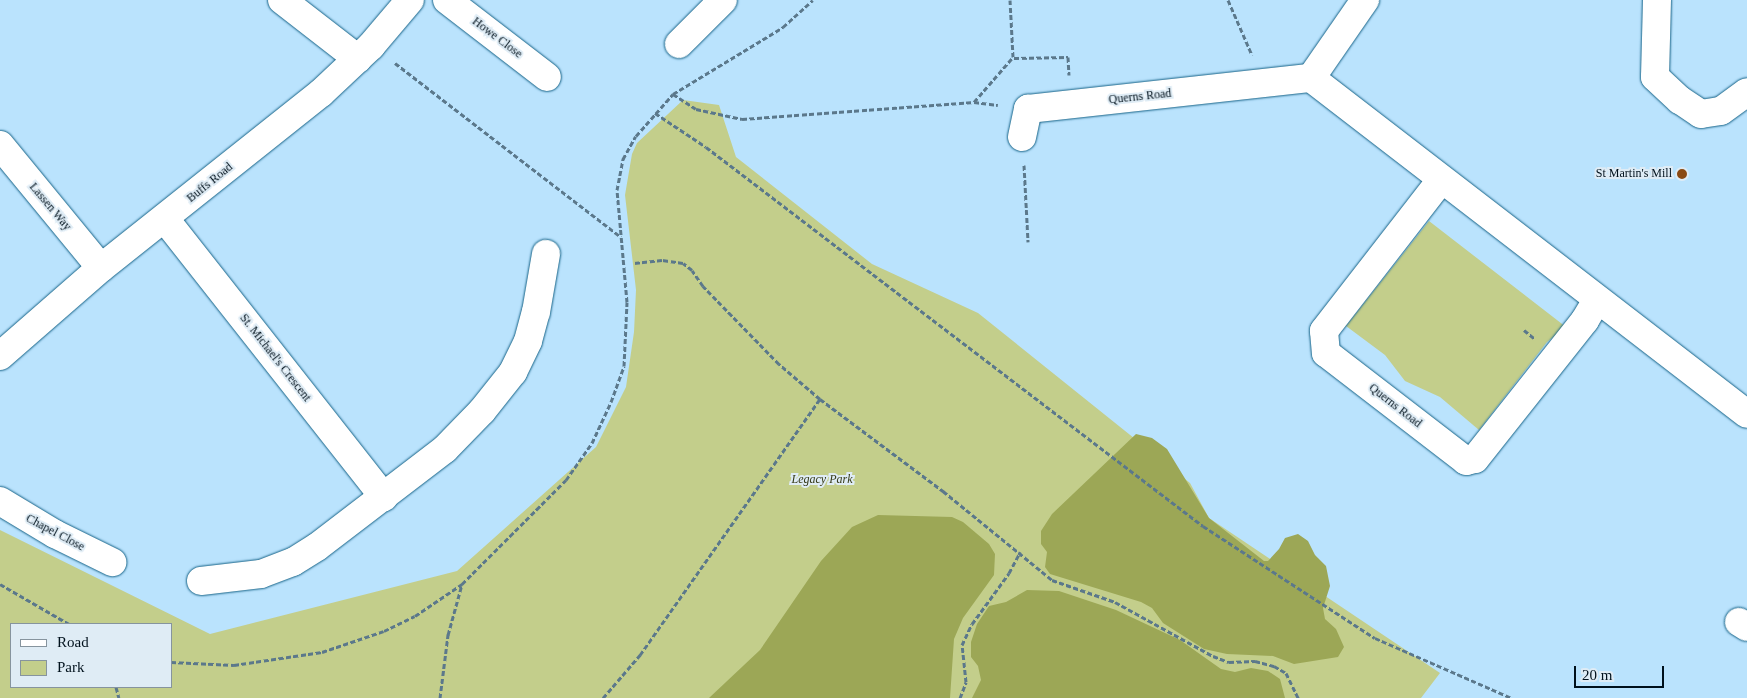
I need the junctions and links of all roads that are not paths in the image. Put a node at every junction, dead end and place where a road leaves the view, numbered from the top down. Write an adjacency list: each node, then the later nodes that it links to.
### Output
1 (282, 0): 8 (street)
2 (410, 0): 8 (street, Buffs Road)
3 (447, 0): 9 (street, Howe Close)
4 (724, 0): 7 (street)
5 (1365, 0): 10 (street)
6 (1657, 0): 11 (street)
7 (679, 44)
8 (358, 59): 15 (street, Buffs Road)
9 (547, 77)
10 (1311, 78): 12 (street, Querns Road); 14 (street)
11 (1747, 92)
12 (1022, 137)
13 (0, 145): 17 (street, Lassen Way)
14 (1441, 180): 18 (street); 18 (street, Querns Road)
15 (166, 219): 17 (street, Buffs Road); 21 (street, St. Michael's Crescent)
16 (546, 254): 21 (street)
17 (101, 268): 19 (street, Buffs Road)
18 (1597, 300): 20 (street)
19 (0, 356)
20 (1747, 414)
21 (384, 497): 24 (street)
22 (0, 501): 23 (street, Chapel Close)
23 (112, 562)
24 (201, 581)

